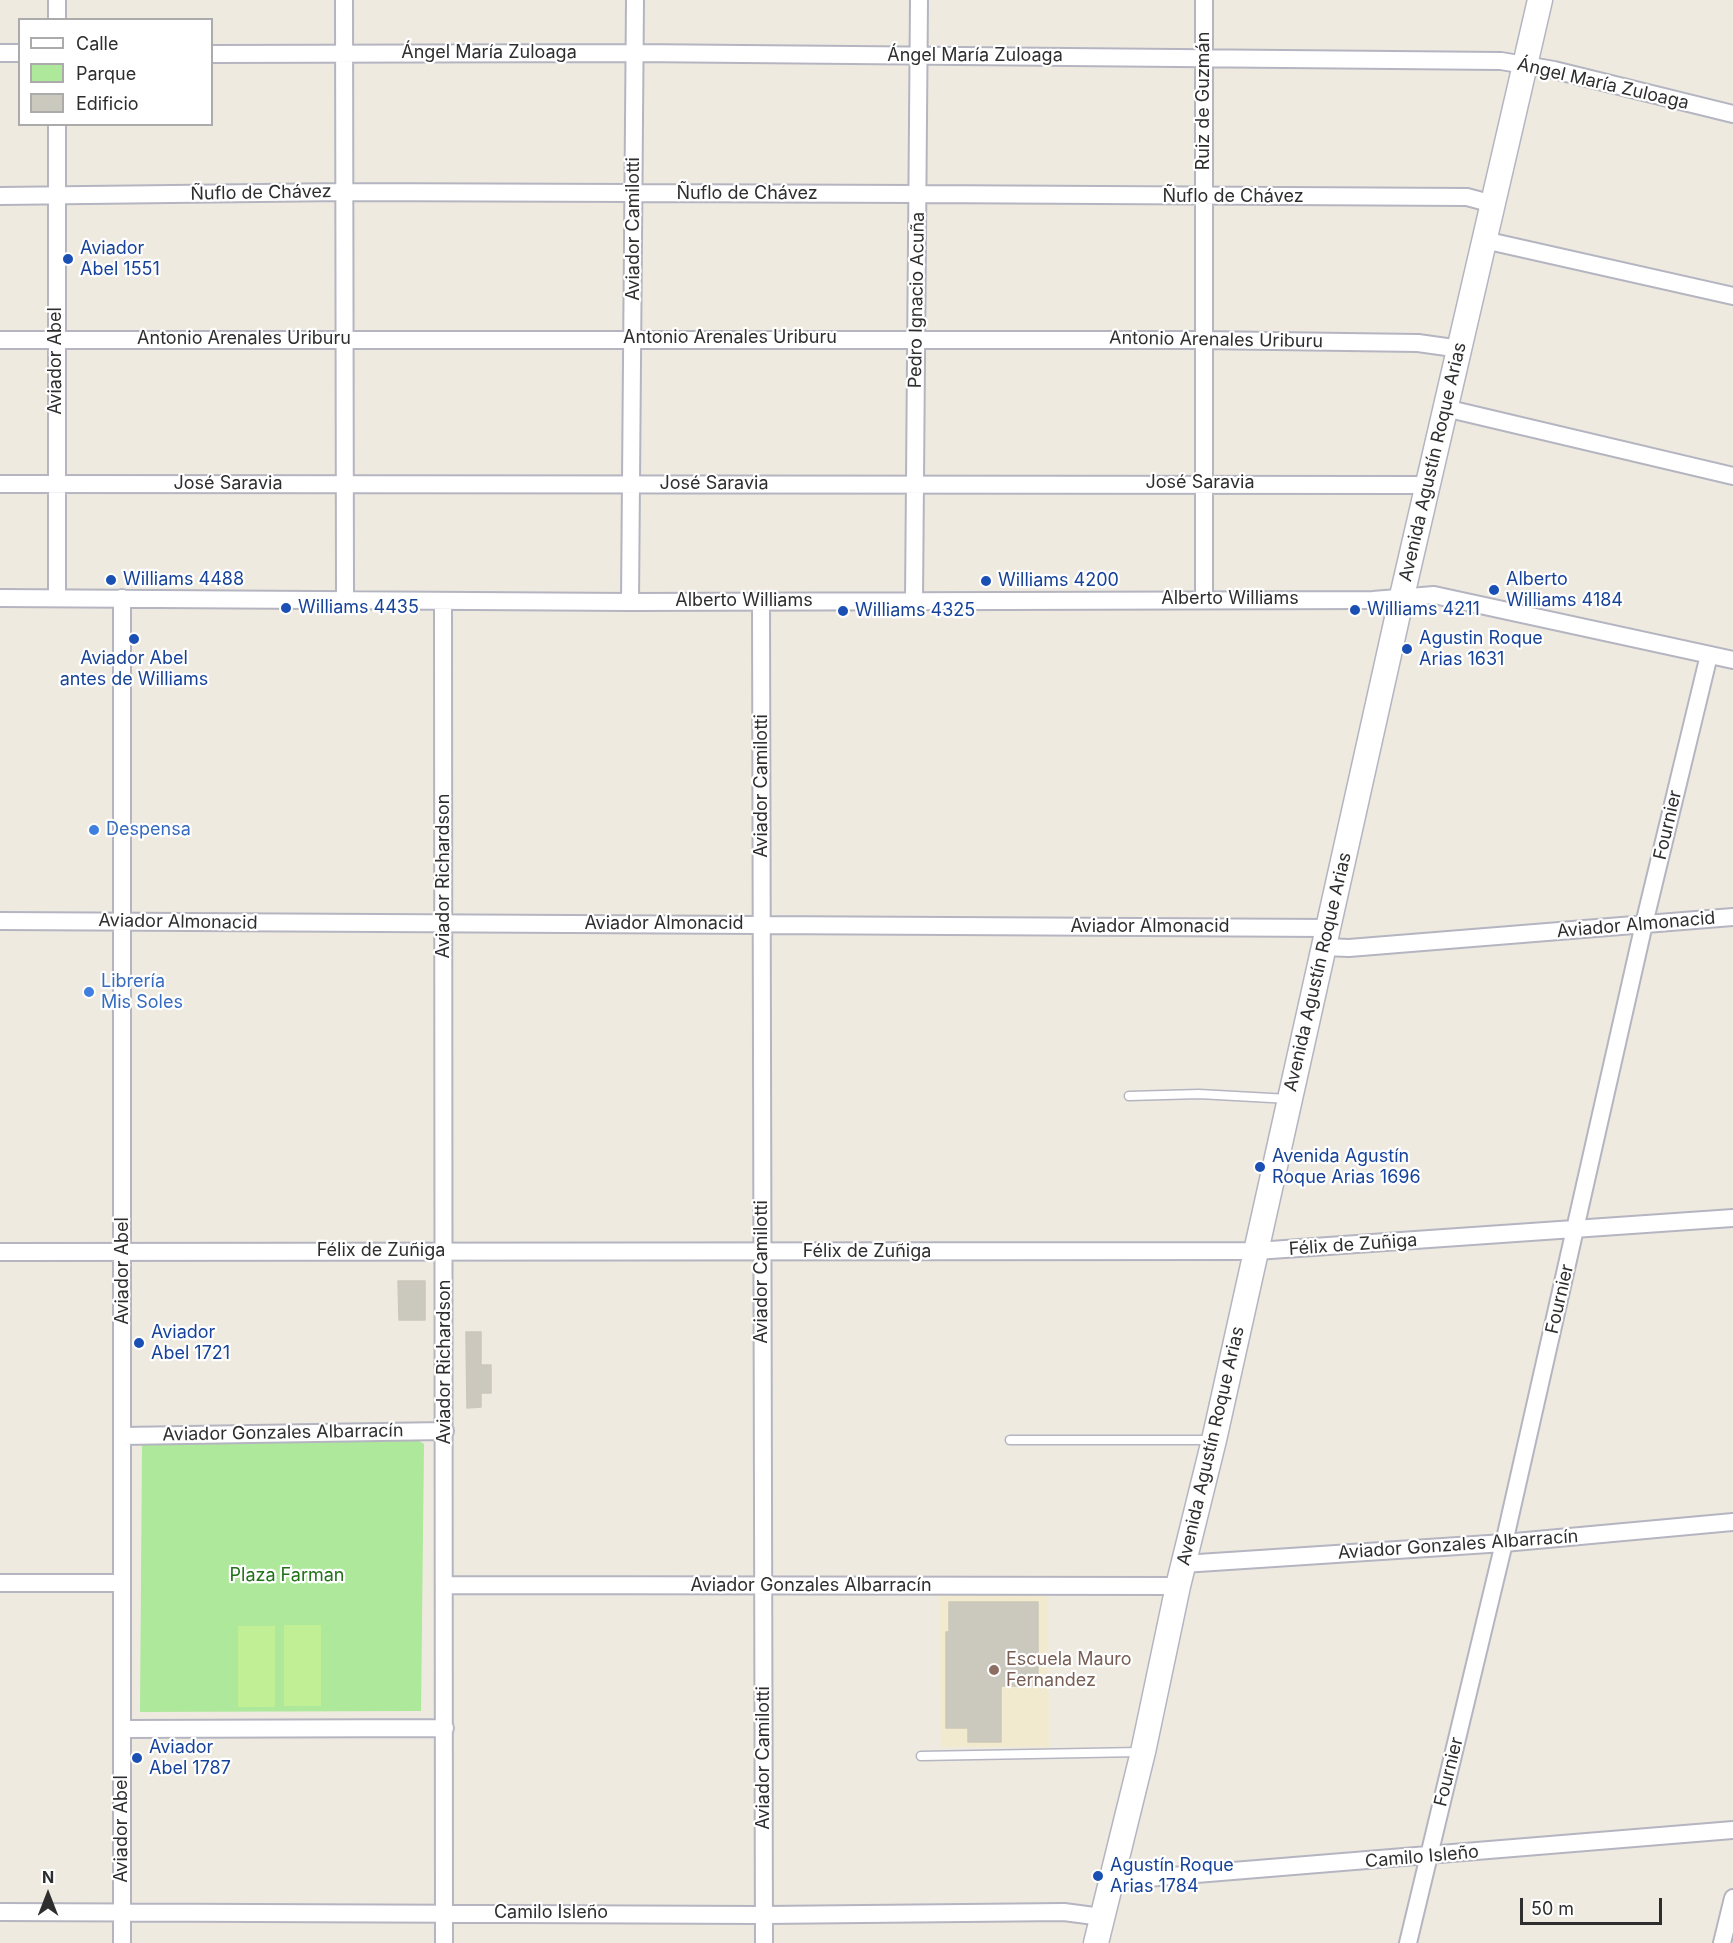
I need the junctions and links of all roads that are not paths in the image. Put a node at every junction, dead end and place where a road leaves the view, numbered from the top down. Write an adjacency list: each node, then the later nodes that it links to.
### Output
1 (57, 0): 7 (street)
2 (344, 0): 10 (street)
3 (635, 0): 11 (street, Aviador Camilotti)
4 (919, 0): 13 (street, Pedro Ignacio Acuña)
5 (1204, 0): 14 (street, Ruiz de Guzmán)
6 (1540, 0): 15 (main road, Avenida Agustín Roque Arias)
7 (57, 18)
8 (0, 53): 9 (street)
9 (18, 53)
10 (344, 53): 11 (street, Ángel María Zuloaga); 12 (street, Ángel María Zuloaga); 18 (street)
11 (634, 53): 13 (street, Ángel María Zuloaga); 19 (street, Aviador Camilotti)
12 (213, 54)
13 (919, 56): 14 (street, Ángel María Zuloaga); 20 (street, Pedro Ignacio Acuña)
14 (1204, 56): 15 (street, Ángel María Zuloaga); 23 (street, Ruiz de Guzmán)
15 (1525, 66): 16 (street, Ángel María Zuloaga); 24 (main road, Avenida Agustín Roque Arias)
16 (1733, 114)
17 (57, 126): 22 (street, Aviador Abel)
18 (344, 192): 19 (street, Ñuflo de Chávez); 22 (street, Ñuflo de Chávez); 28 (street)
19 (634, 194): 20 (street, Ñuflo de Chávez); 27 (street, Aviador Camilotti)
20 (918, 194): 23 (street, Ñuflo de Chávez); 29 (street, Pedro Ignacio Acuña)
21 (0, 196): 22 (street, Ñuflo de Chávez)
22 (57, 196): 31 (street, Aviador Abel)
23 (1204, 197): 24 (street, Ñuflo de Chávez); 32 (street, Ruiz de Guzmán)
24 (1493, 204): 25 (main road, Avenida Agustín Roque Arias)
25 (1484, 240): 26 (street); 33 (main road, Avenida Agustín Roque Arias)
26 (1733, 296)
27 (633, 338): 28 (street, Antonio Arenales Uriburu); 29 (street, Antonio Arenales Uriburu); 41 (street, Aviador Camilotti)
28 (344, 339): 31 (street, Antonio Arenales Uriburu); 40 (street)
29 (918, 339): 32 (street, Antonio Arenales Uriburu); 37 (street, Pedro Ignacio Acuña)
30 (0, 340): 31 (street, Antonio Arenales Uriburu)
31 (56, 340): 36 (street, Aviador Abel)
32 (1202, 340): 33 (street, Antonio Arenales Uriburu); 38 (street, Ruiz de Guzmán)
33 (1461, 349): 34 (main road, Avenida Agustín Roque Arias)
34 (1445, 408): 35 (street); 42 (main road, Avenida Agustín Roque Arias)
35 (1733, 476)
36 (56, 483): 39 (street, José Saravia); 40 (street, José Saravia); 45 (street, Aviador Abel)
37 (915, 483): 38 (street, José Saravia); 41 (street, José Saravia); 49 (street, Pedro Ignacio Acuña)
38 (1203, 483): 42 (street, José Saravia); 48 (street, Ruiz de Guzmán)
39 (0, 484)
40 (345, 484): 41 (street, José Saravia); 47 (street)
41 (631, 484): 51 (street, Aviador Camilotti)
42 (1427, 485): 43 (main road, Avenida Agustín Roque Arias)
43 (1402, 596): 48 (street, Alberto Williams); 53 (street, Alberto Williams); 61 (main road, Avenida Agustín Roque Arias)
44 (0, 598): 45 (street, Alberto Williams)
45 (57, 598): 46 (street, Alberto Williams)
46 (122, 598): 47 (street, Alberto Williams); 57 (street, Aviador Abel)
47 (345, 598): 50 (street, Alberto Williams)
48 (1204, 599): 49 (street, Alberto Williams)
49 (914, 600): 52 (street, Alberto Williams)
50 (443, 602): 51 (street, Alberto Williams); 60 (street, Aviador Richardson)
51 (630, 602): 52 (street, Alberto Williams)
52 (761, 602): 58 (street, Aviador Camilotti)
53 (1708, 655): 54 (street, Alberto Williams); 59 (street, Fournier)
54 (1733, 660)
55 (1733, 917): 59 (street, Aviador Almonacid)
56 (0, 921): 57 (street, Aviador Almonacid)
57 (122, 921): 60 (street, Aviador Almonacid); 69 (street, Aviador Abel)
58 (763, 924): 60 (street, Aviador Almonacid); 61 (street, Aviador Almonacid); 70 (street, Aviador Camilotti)
59 (1644, 924): 61 (street, Aviador Almonacid); 65 (street, Fournier)
60 (445, 925): 66 (street, Aviador Richardson)
61 (1326, 938): 63 (main road, Avenida Agustín Roque Arias)
62 (1130, 1096): 63 (lane)
63 (1290, 1099): 67 (main road, Avenida Agustín Roque Arias)
64 (1733, 1218): 65 (street, Félix de Zuñiga)
65 (1575, 1231): 67 (street, Félix de Zuñiga); 76 (street, Fournier)
66 (444, 1251): 69 (street, Félix de Zuñiga); 70 (street, Félix de Zuñiga); 71 (street, Aviador Richardson)
67 (1256, 1251): 70 (street, Félix de Zuñiga); 74 (main road, Avenida Agustín Roque Arias)
68 (0, 1252): 69 (street, Félix de Zuñiga)
69 (123, 1252): 72 (street, Aviador Abel)
70 (762, 1252): 81 (street, Aviador Camilotti)
71 (445, 1431): 72 (street, Aviador Gonzales Albarracín); 80 (street, Aviador Richardson)
72 (122, 1436): 79 (street, Aviador Abel)
73 (1010, 1440): 74 (lane)
74 (1214, 1440): 77 (main road, Avenida Agustín Roque Arias)
75 (1733, 1522): 76 (street, Aviador Gonzales Albarracín)
76 (1504, 1543): 77 (street, Aviador Gonzales Albarracín); 87 (street, Fournier)
77 (1180, 1575): 81 (street, Aviador Gonzales Albarracín); 84 (main road, Avenida Agustín Roque Arias)
78 (0, 1583): 79 (street)
79 (122, 1583): 83 (street, Aviador Abel)
80 (445, 1585): 81 (street, Aviador Gonzales Albarracín); 82 (street, Aviador Richardson)
81 (763, 1586): 93 (street, Aviador Camilotti)
82 (444, 1728): 83 (street); 92 (street, Aviador Richardson)
83 (122, 1729): 91 (street, Aviador Abel)
84 (1143, 1752): 85 (lane); 88 (main road, Avenida Agustín Roque Arias)
85 (921, 1756)
86 (1733, 1830): 87 (street, Camilo Isleño)
87 (1428, 1856): 88 (street, Camilo Isleño); 99 (street, Fournier)
88 (1111, 1881): 94 (main road, Avenida Agustín Roque Arias)
89 (1733, 1898): 100 (street)
90 (0, 1912): 91 (street, Camilo Isleño)
91 (122, 1912): 92 (street, Camilo Isleño); 95 (street, Aviador Abel)
92 (444, 1912): 93 (street, Camilo Isleño); 96 (street, Aviador Richardson)
93 (764, 1915): 94 (street, Camilo Isleño); 97 (street, Aviador Camilotti)
94 (1102, 1917): 98 (main road, Avenida Agustín Roque Arias)
95 (122, 1943)
96 (444, 1943)
97 (764, 1943)
98 (1096, 1943)
99 (1408, 1943)
100 (1722, 1943)

